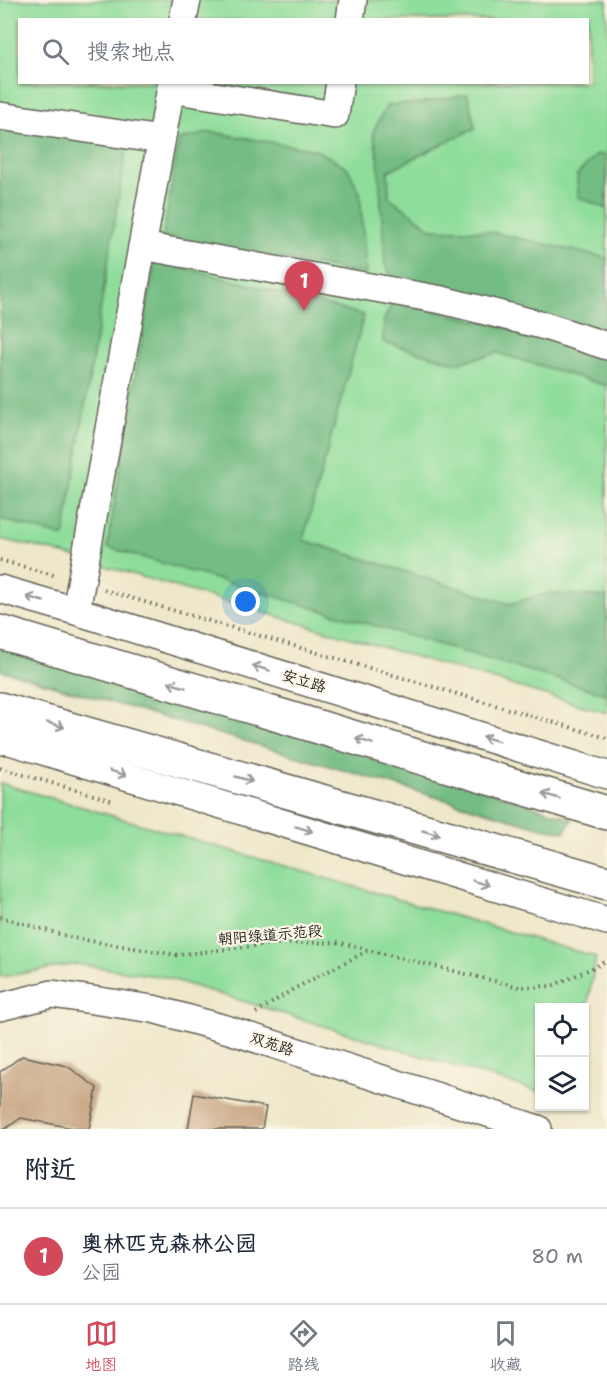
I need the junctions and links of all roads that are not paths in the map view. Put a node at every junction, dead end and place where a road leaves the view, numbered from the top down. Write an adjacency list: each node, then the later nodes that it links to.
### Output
1 (187, 0): 3 (street)
2 (353, 0): 4 (street)
3 (183, 18)
4 (350, 18)
5 (340, 84): 6 (street)
6 (171, 86): 8 (street)
7 (0, 116): 8 (street)
8 (161, 140): 9 (street)
9 (142, 246): 10 (street); 12 (street)
10 (607, 345)
11 (0, 589): 12 (street, 安立路, one-way to 11)
12 (76, 611): 15 (street, 安立路, one-way to 12)
13 (0, 632): 16 (main road, one-way to 13)
14 (0, 731): 17 (main road, one-way to 17); 18 (street, one-way to 18)
15 (607, 775)
16 (607, 813)
17 (607, 883)
18 (607, 921)
19 (0, 1006): 20 (street, 双苑路)
20 (538, 1129)

